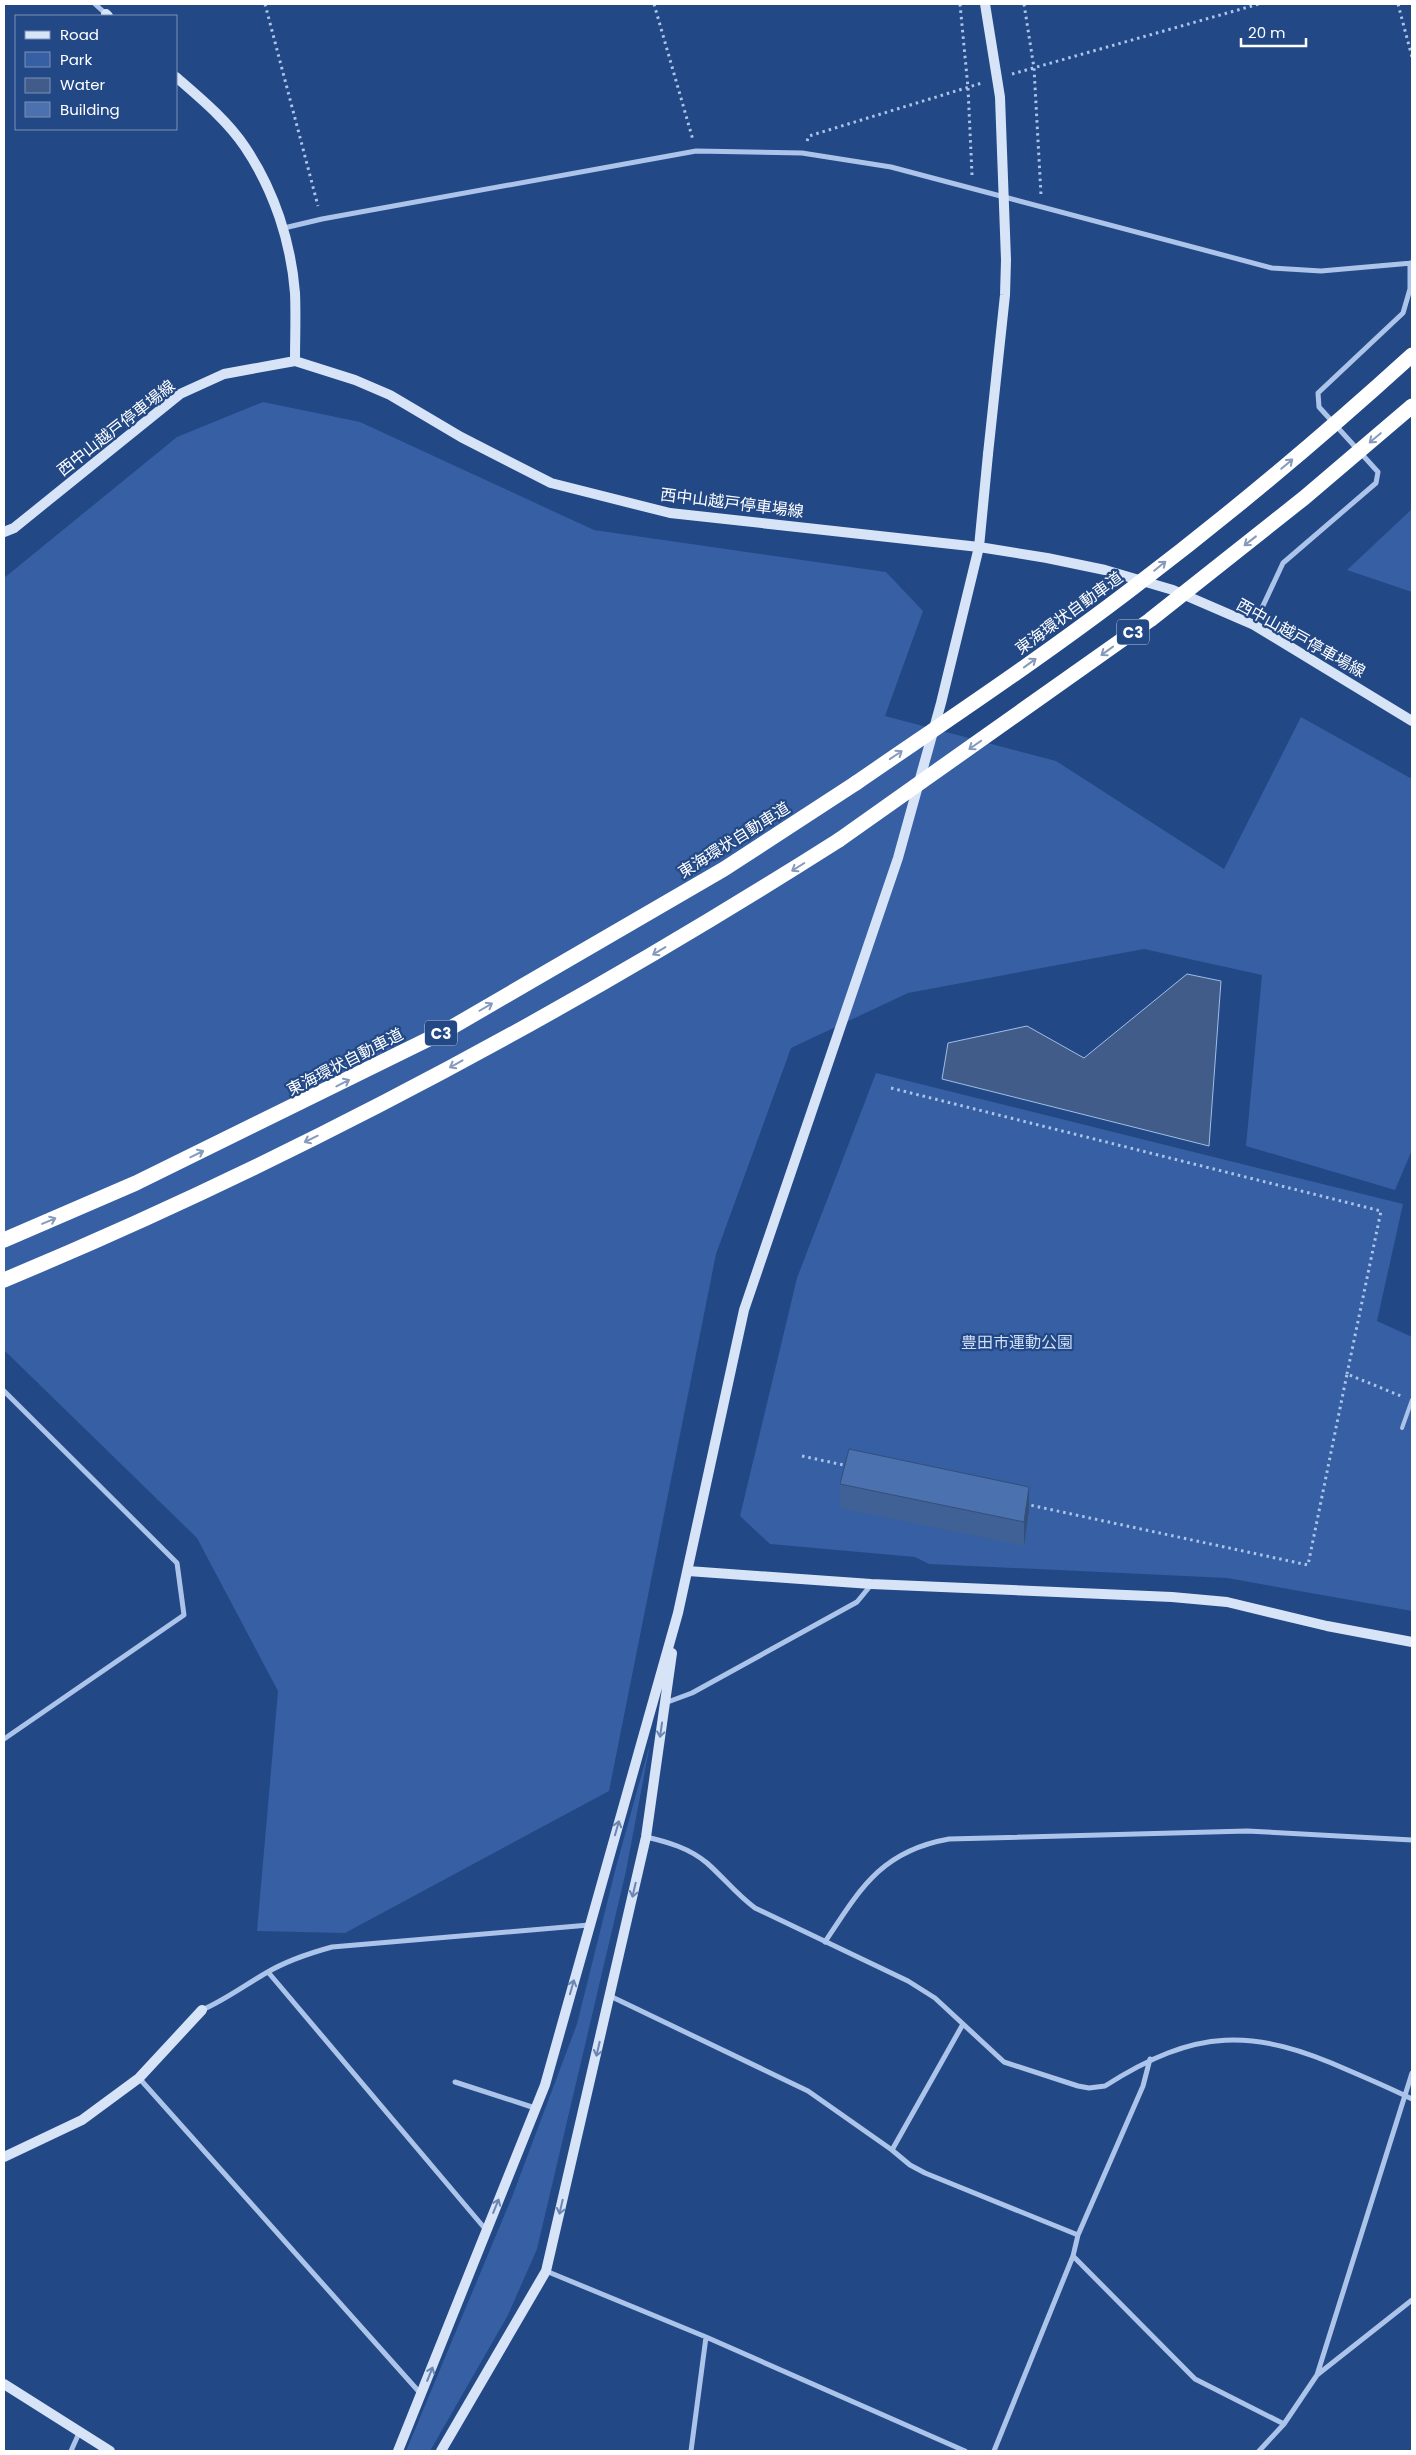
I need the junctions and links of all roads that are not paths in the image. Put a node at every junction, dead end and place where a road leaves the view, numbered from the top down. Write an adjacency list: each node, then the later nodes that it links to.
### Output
1 (95, 4): 3 (street)
2 (985, 4): 11 (street, bridge)
3 (107, 15)
4 (178, 79): 5 (street)
5 (284, 228): 6 (street); 8 (street)
6 (1411, 263): 12 (street)
7 (1412, 355): 14 (highway, 東海環状自動車道 / C3, one-way to 7, bridge)
8 (295, 361): 10 (street, 西中山越戸停車場線); 11 (street, 西中山越戸停車場線)
9 (1412, 406): 15 (highway, C3, one-way to 15, bridge)
10 (4, 532)
11 (979, 547): 12 (street, 西中山越戸停車場線); 19 (street)
12 (1254, 626): 13 (street, 西中山越戸停車場線)
13 (1412, 721)
14 (4, 1240)
15 (4, 1280)
16 (4, 1391): 24 (street)
17 (1412, 1400): 18 (lane)
18 (1402, 1428)
19 (688, 1571): 20 (street); 21 (street)
20 (871, 1584): 22 (street); 23 (street)
21 (678, 1613): 23 (street); 27 (street, one-way to 21)
22 (1412, 1642)
23 (665, 1703): 25 (street, one-way to 25)
24 (4, 1739)
25 (646, 1837): 28 (street); 30 (street, one-way to 30)
26 (1412, 1840): 28 (street)
27 (590, 1925): 29 (street); 39 (street, one-way to 27)
28 (825, 1942): 32 (street)
29 (268, 1972): 31 (street); 42 (street)
30 (610, 1996): 40 (street); 45 (street, one-way to 45)
31 (202, 2010): 35 (street)
32 (963, 2024): 33 (street); 40 (street)
33 (1150, 2059): 37 (street); 43 (street)
34 (1412, 2073): 37 (street)
35 (140, 2078): 41 (street); 50 (street)
36 (454, 2082): 39 (street)
37 (1406, 2096): 38 (street); 48 (street)
38 (1412, 2099)
39 (535, 2108): 42 (street, one-way to 39)
40 (892, 2150): 43 (street)
41 (4, 2157)
42 (486, 2231): 50 (street, one-way to 42)
43 (1078, 2235): 44 (street)
44 (1073, 2256): 51 (street); 59 (street)
45 (546, 2271): 47 (street); 56 (street)
46 (1412, 2300): 48 (street)
47 (706, 2338): 57 (street); 58 (street)
48 (1317, 2376): 51 (street)
49 (4, 2384): 52 (street)
50 (422, 2394): 55 (street)
51 (1284, 2424): 60 (street)
52 (78, 2433): 53 (street); 54 (street)
53 (71, 2451)
54 (110, 2451)
55 (398, 2451)
56 (441, 2451)
57 (691, 2451)
58 (965, 2451)
59 (994, 2451)
60 (1259, 2451)

